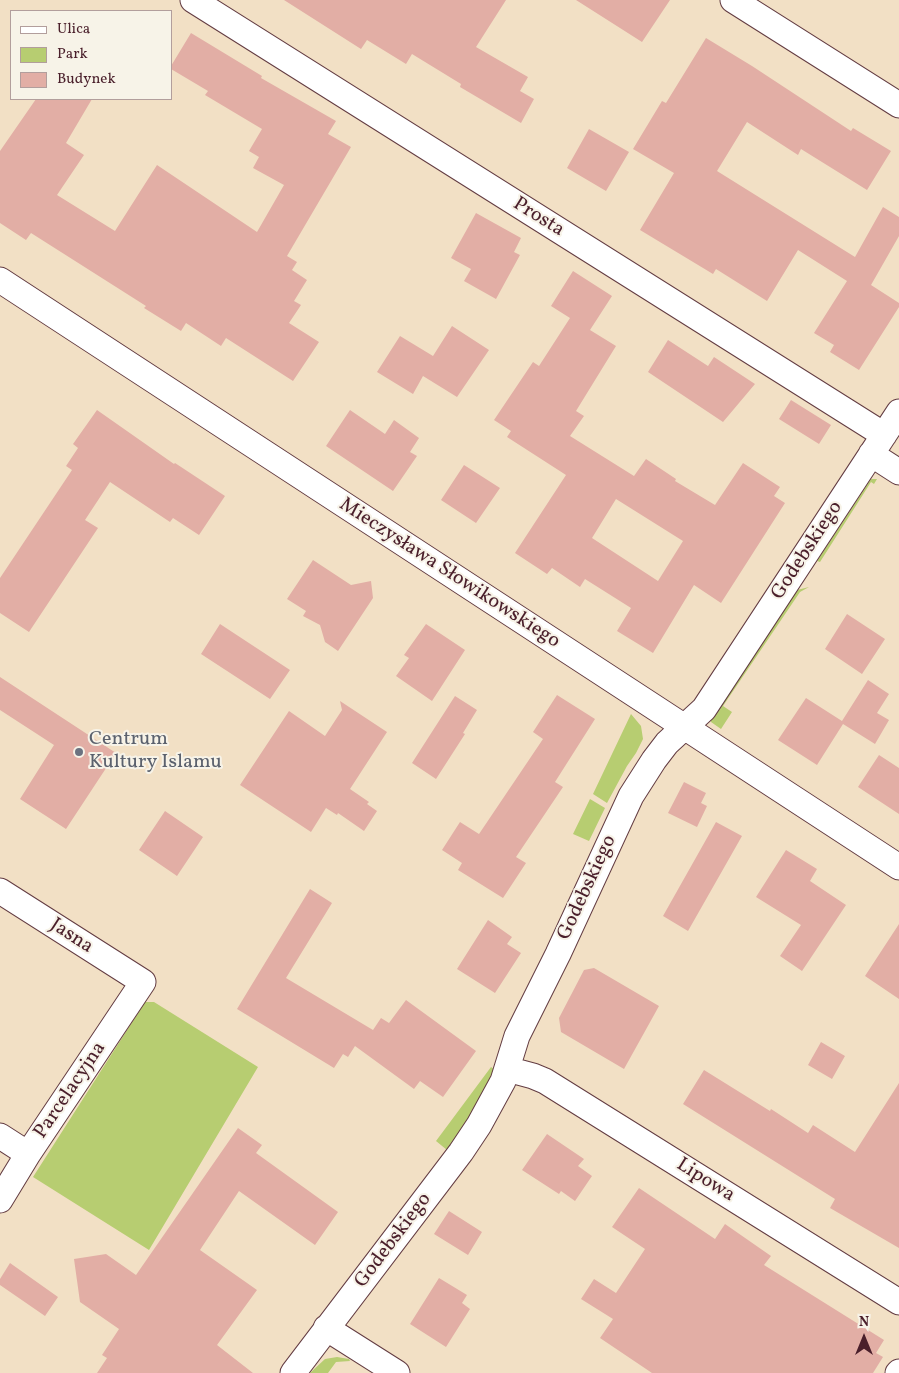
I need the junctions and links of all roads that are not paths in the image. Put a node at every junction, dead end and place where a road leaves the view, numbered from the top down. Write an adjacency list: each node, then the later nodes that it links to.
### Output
1 (193, 0): 6 (street, Prosta)
2 (733, 0): 3 (street)
3 (899, 105)
4 (0, 280): 8 (street, Mieczysława Słowikowskiego)
5 (899, 412): 6 (street, Godebskiego)
6 (877, 445): 7 (street, Prosta); 8 (street, Godebskiego)
7 (899, 472)
8 (684, 727): 9 (street, Mieczysława Słowikowskiego); 12 (street, Godebskiego)
9 (899, 867)
10 (0, 891): 11 (street, Jasna)
11 (143, 982): 14 (street, Parcelacyjna)
12 (506, 1069): 16 (street, Lipowa); 17 (street, Godebskiego)
13 (0, 1136): 14 (street)
14 (28, 1154): 15 (street, Parcelacyjna)
15 (0, 1200)
16 (899, 1302)
17 (326, 1328): 18 (street, Godebskiego); 19 (street)
18 (293, 1373)
19 (397, 1373)

